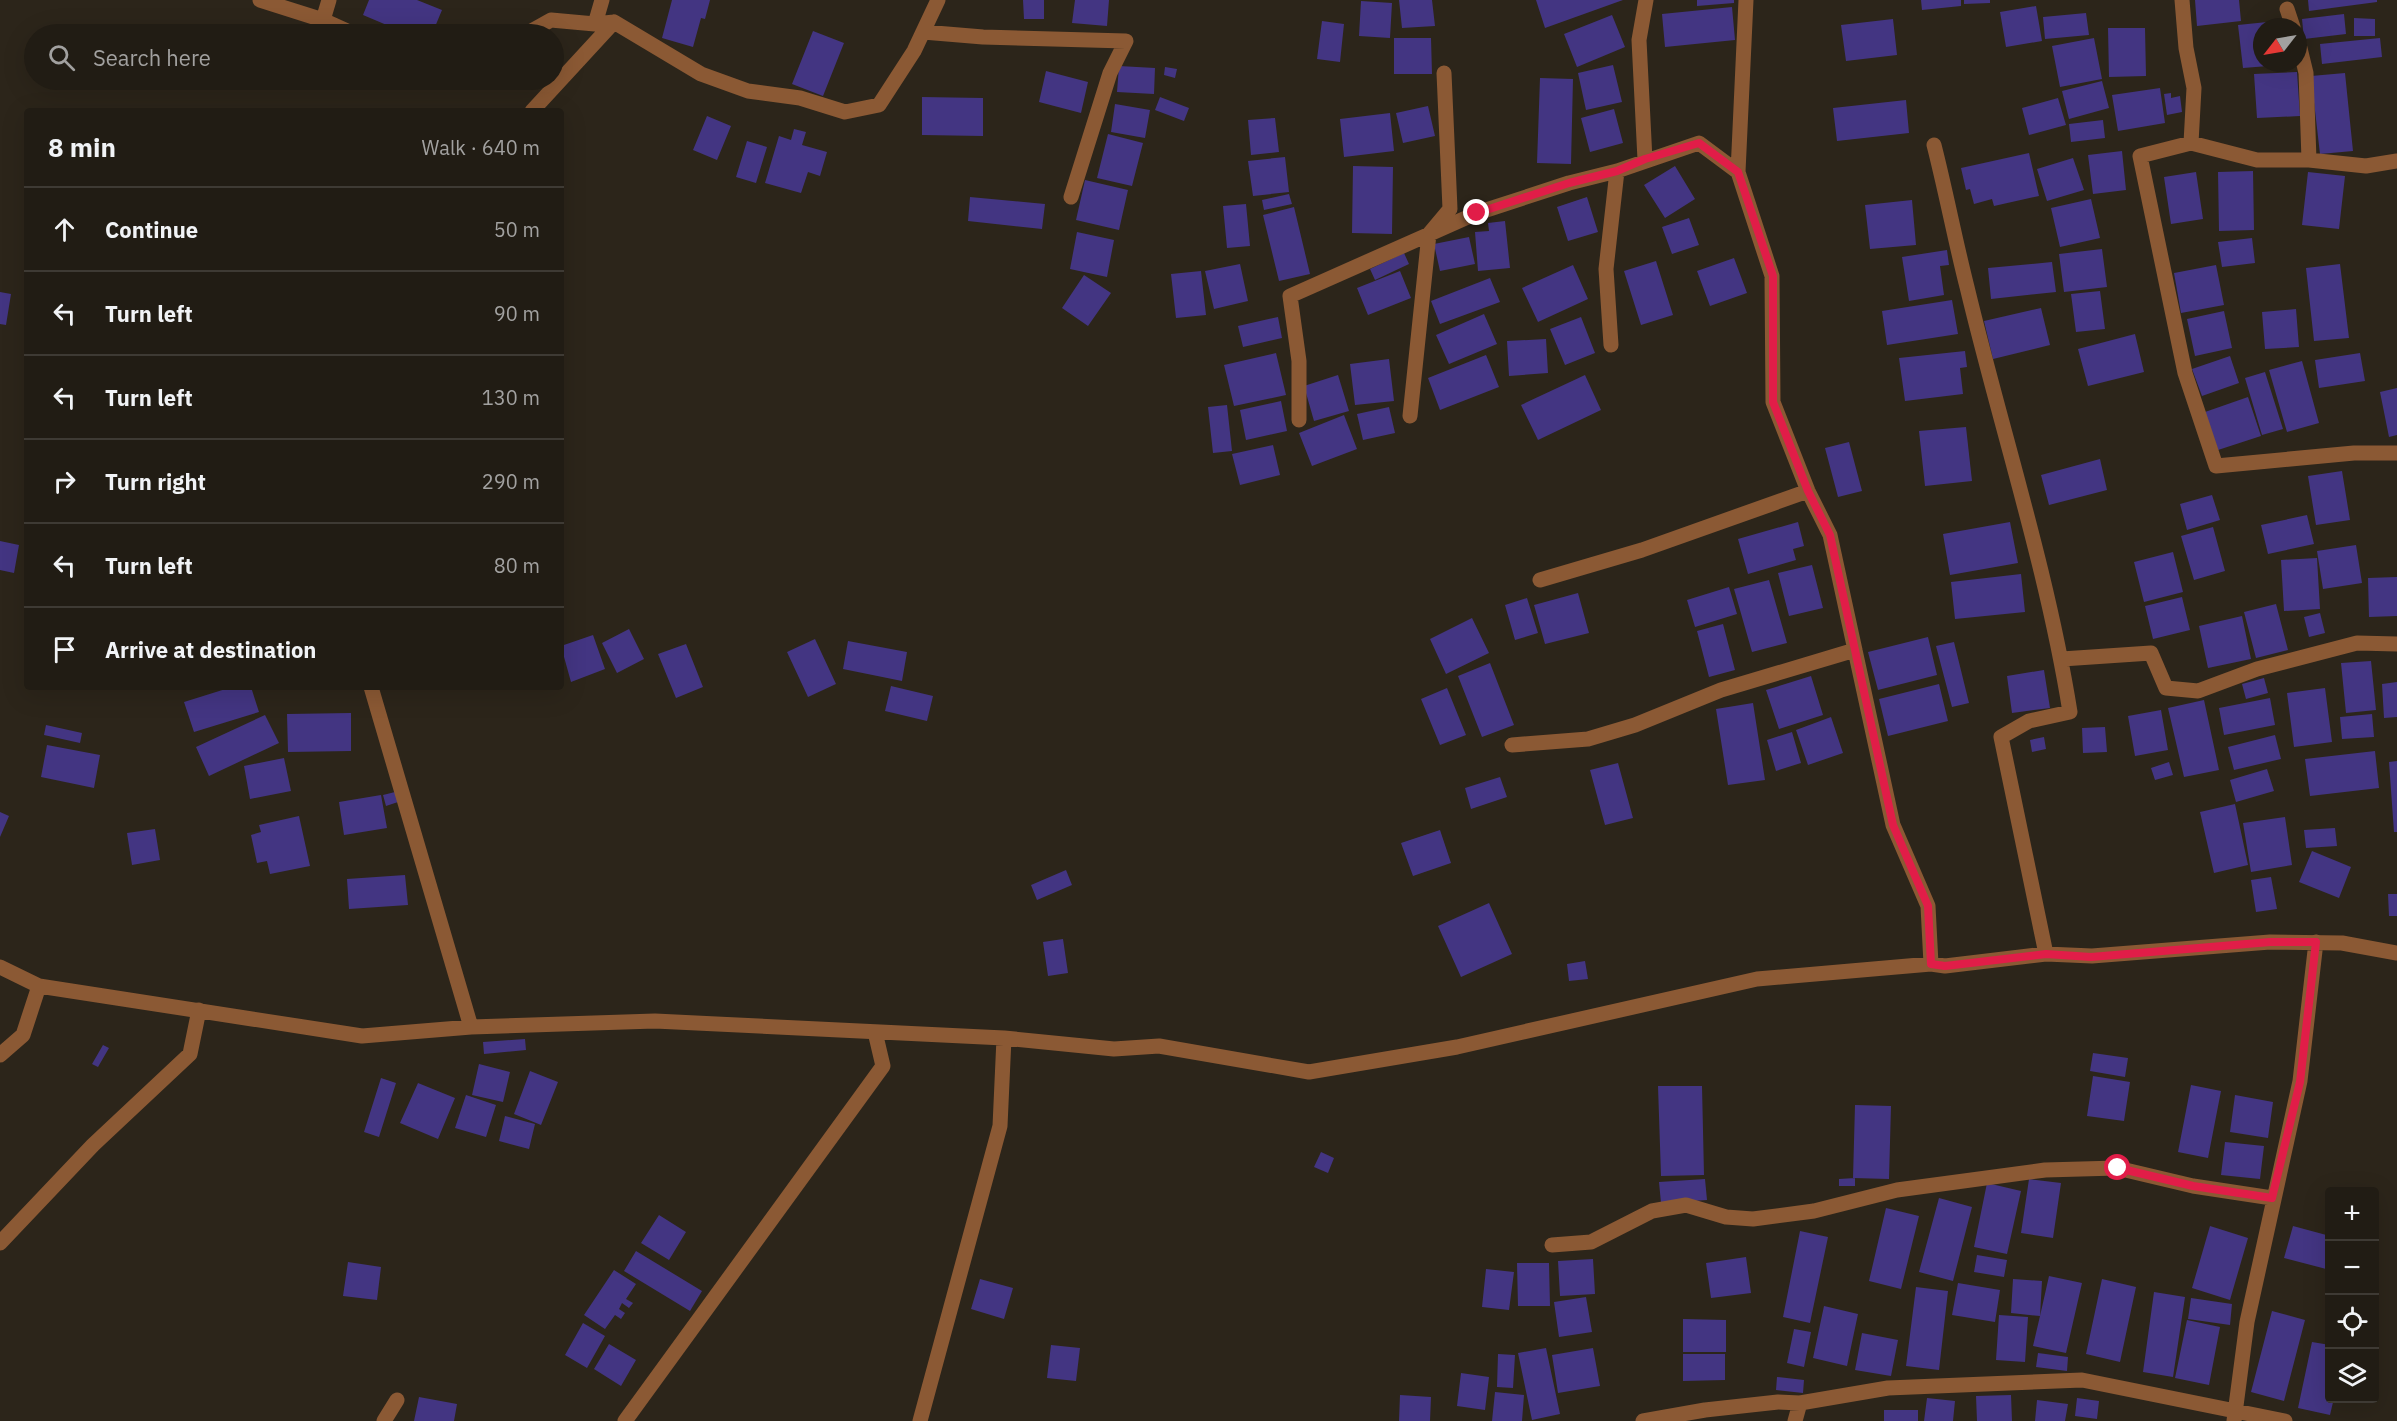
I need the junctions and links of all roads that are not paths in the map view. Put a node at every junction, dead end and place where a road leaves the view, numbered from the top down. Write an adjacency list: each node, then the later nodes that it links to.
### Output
1 (260, 0): 10 (street)
2 (329, 0): 10 (street)
3 (602, 0): 14 (street)
4 (938, 0): 15 (street)
5 (1646, 0): 23 (street)
6 (1746, 0): 27 (street)
7 (2182, 0): 21 (street)
8 (2287, 9): 9 (street)
9 (2290, 18)
10 (323, 20): 12 (street)
11 (614, 22): 14 (street); 15 (street); 18 (street)
12 (332, 24)
13 (544, 24): 14 (street)
14 (595, 24)
15 (923, 32): 28 (street)
16 (2306, 72): 24 (street)
17 (1444, 73): 29 (street)
18 (564, 76)
19 (551, 90): 20 (street)
20 (535, 108)
21 (2191, 143): 24 (street); 33 (street)
22 (1934, 145): 38 (street)
23 (1645, 159): 26 (street); 27 (street)
24 (2308, 160): 25 (street)
25 (2397, 161)
26 (1617, 171): 29 (street); 30 (street)
27 (1738, 172): 34 (street)
28 (1071, 197)
29 (1429, 234): 31 (street); 32 (street)
30 (1611, 345)
31 (1410, 416)
32 (1299, 420)
33 (2397, 453)
34 (1808, 491): 35 (street); 37 (street)
35 (1540, 580)
36 (2397, 644): 38 (street)
37 (1856, 650): 40 (street); 44 (street)
38 (2062, 659): 43 (street)
39 (371, 690): 48 (street)
40 (1512, 745)
41 (2316, 942): 42 (street); 43 (street); 52 (street)
42 (2397, 953)
43 (2046, 954): 44 (street)
44 (1931, 964): 50 (street)
45 (0, 967): 46 (street)
46 (39, 986): 47 (street); 51 (street)
47 (199, 1010): 48 (street); 53 (street)
48 (471, 1027): 49 (street)
49 (876, 1032): 50 (street); 59 (street)
50 (1004, 1038): 60 (street)
51 (0, 1055)
52 (2272, 1198): 54 (street); 57 (street)
53 (0, 1243)
54 (1552, 1245)
55 (397, 1400): 58 (street)
56 (1800, 1403): 57 (street); 61 (street); 62 (street)
57 (2235, 1416): 63 (street)
58 (384, 1421)
59 (625, 1421)
60 (920, 1421)
61 (1643, 1421)
62 (1795, 1421)
63 (2285, 1421)

